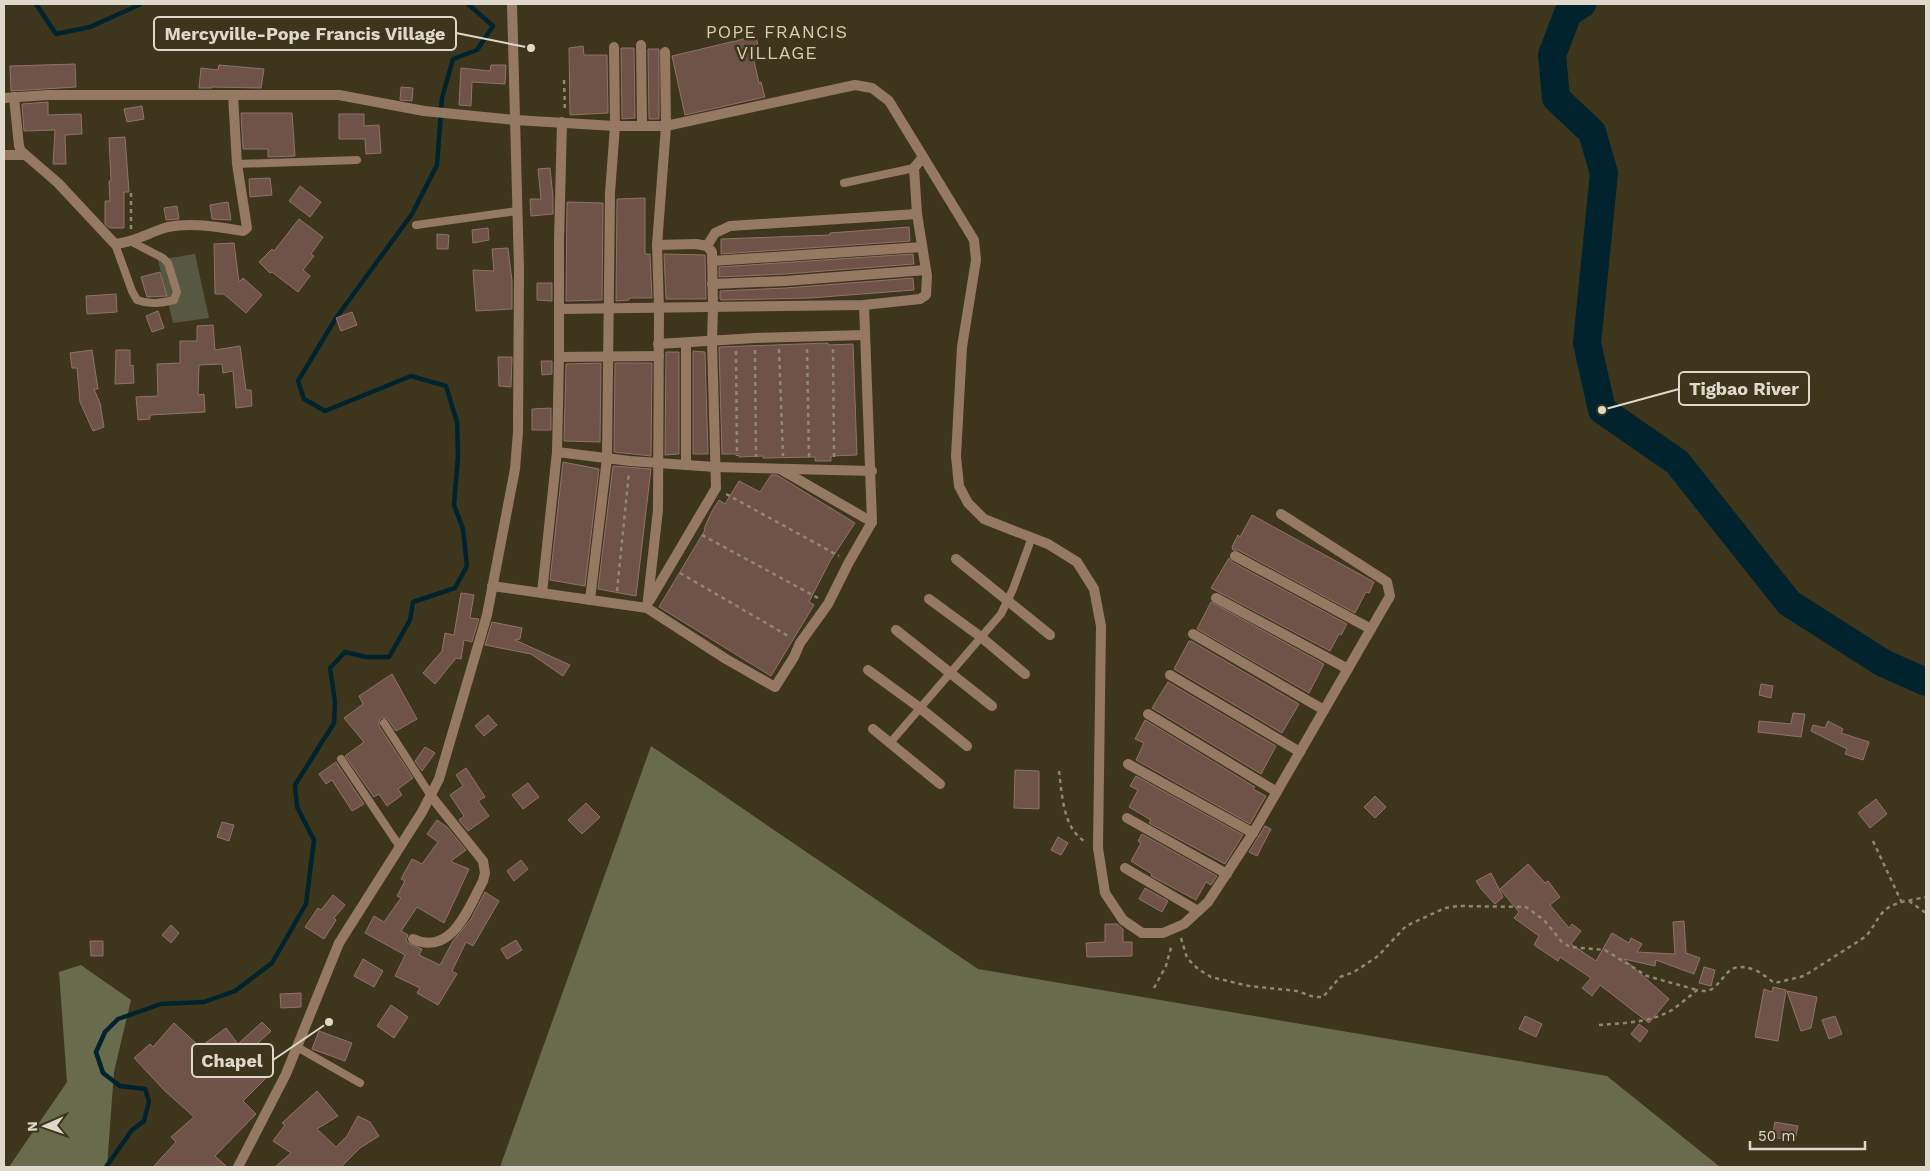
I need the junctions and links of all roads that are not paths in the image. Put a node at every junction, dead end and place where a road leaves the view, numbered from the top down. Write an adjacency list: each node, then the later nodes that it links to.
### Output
1 (512, 4): 7 (street)
2 (640, 45): 10 (street)
3 (614, 47): 9 (street)
4 (664, 52): 11 (street)
5 (233, 95): 6 (street); 7 (street); 16 (street)
6 (9, 97): 12 (street)
7 (515, 120): 8 (street); 19 (street)
8 (563, 122): 9 (street); 32 (street)
9 (615, 126): 10 (street); 33 (street)
10 (642, 126): 11 (street)
11 (666, 126): 14 (street); 24 (street)
12 (24, 154): 13 (street); 23 (street)
13 (4, 155)
14 (923, 157): 17 (street); 51 (street)
15 (357, 160): 16 (lane)
16 (237, 164): 22 (street)
17 (914, 168): 18 (lane); 20 (street)
18 (844, 183)
19 (517, 211): 21 (lane); 54 (street)
20 (917, 214): 25 (street); 26 (street)
21 (416, 225)
22 (132, 242): 23 (street); 23 (lane)
23 (115, 244)
24 (657, 245): 25 (street); 34 (street)
25 (707, 246): 27 (street)
26 (922, 248): 27 (street); 28 (street)
27 (712, 261): 29 (street)
28 (926, 270): 29 (street); 30 (street)
29 (712, 284): 31 (street)
30 (864, 305): 31 (street); 35 (street)
31 (714, 308): 34 (street); 36 (street)
32 (560, 309): 33 (street); 39 (street)
33 (609, 309): 34 (street); 40 (street)
34 (660, 309): 38 (street)
35 (865, 335): 36 (street); 48 (street)
36 (712, 341): 37 (street); 46 (street)
37 (686, 343): 38 (street); 45 (street)
38 (658, 344): 41 (street)
39 (559, 356): 40 (street); 42 (street)
40 (609, 356): 41 (street); 43 (street)
41 (659, 356): 44 (street)
42 (557, 452): 43 (street); 55 (street)
43 (606, 458): 44 (street); 58 (street)
44 (660, 463): 45 (street); 60 (street)
45 (686, 465): 46 (street)
46 (716, 467): 47 (street); 60 (street)
47 (780, 468): 48 (street); 50 (street)
48 (872, 471): 50 (street)
49 (1281, 514): 61 (street)
50 (872, 522): 60 (street)
51 (1032, 537): 59 (lane); 90 (street)
52 (1235, 556): 61 (street)
53 (956, 559): 59 (street)
54 (492, 586): 55 (street); 84 (street)
55 (542, 593): 58 (street)
56 (1216, 598): 66 (street)
57 (929, 599): 65 (street)
58 (590, 600): 60 (street)
59 (1008, 601): 64 (street); 65 (lane)
60 (648, 606)
61 (1371, 629): 66 (street)
62 (896, 630): 68 (street)
63 (1193, 634): 73 (street)
64 (1050, 635)
65 (981, 637): 68 (lane); 69 (street)
66 (1348, 668): 73 (street)
67 (868, 670): 72 (street)
68 (950, 673): 71 (street); 72 (lane)
69 (1025, 674)
70 (1170, 675): 79 (street)
71 (992, 706)
72 (920, 708): 77 (lane); 78 (street)
73 (1324, 710): 79 (street)
74 (1148, 714): 83 (street)
75 (384, 723): 84 (lane)
76 (873, 729): 77 (street)
77 (890, 743): 82 (street)
78 (967, 746)
79 (1300, 752): 83 (street)
80 (342, 759): 87 (lane)
81 (1128, 764): 86 (street)
82 (940, 784)
83 (1277, 792): 86 (street)
84 (431, 796): 87 (street); 91 (street)
85 (1126, 818): 89 (street)
86 (1254, 833): 89 (street)
87 (400, 847): 92 (street)
88 (1125, 868): 90 (street)
89 (1227, 874): 90 (street)
90 (1198, 911)
91 (413, 939)
92 (297, 1047): 93 (lane); 94 (street)
93 (360, 1083)
94 (238, 1167)

